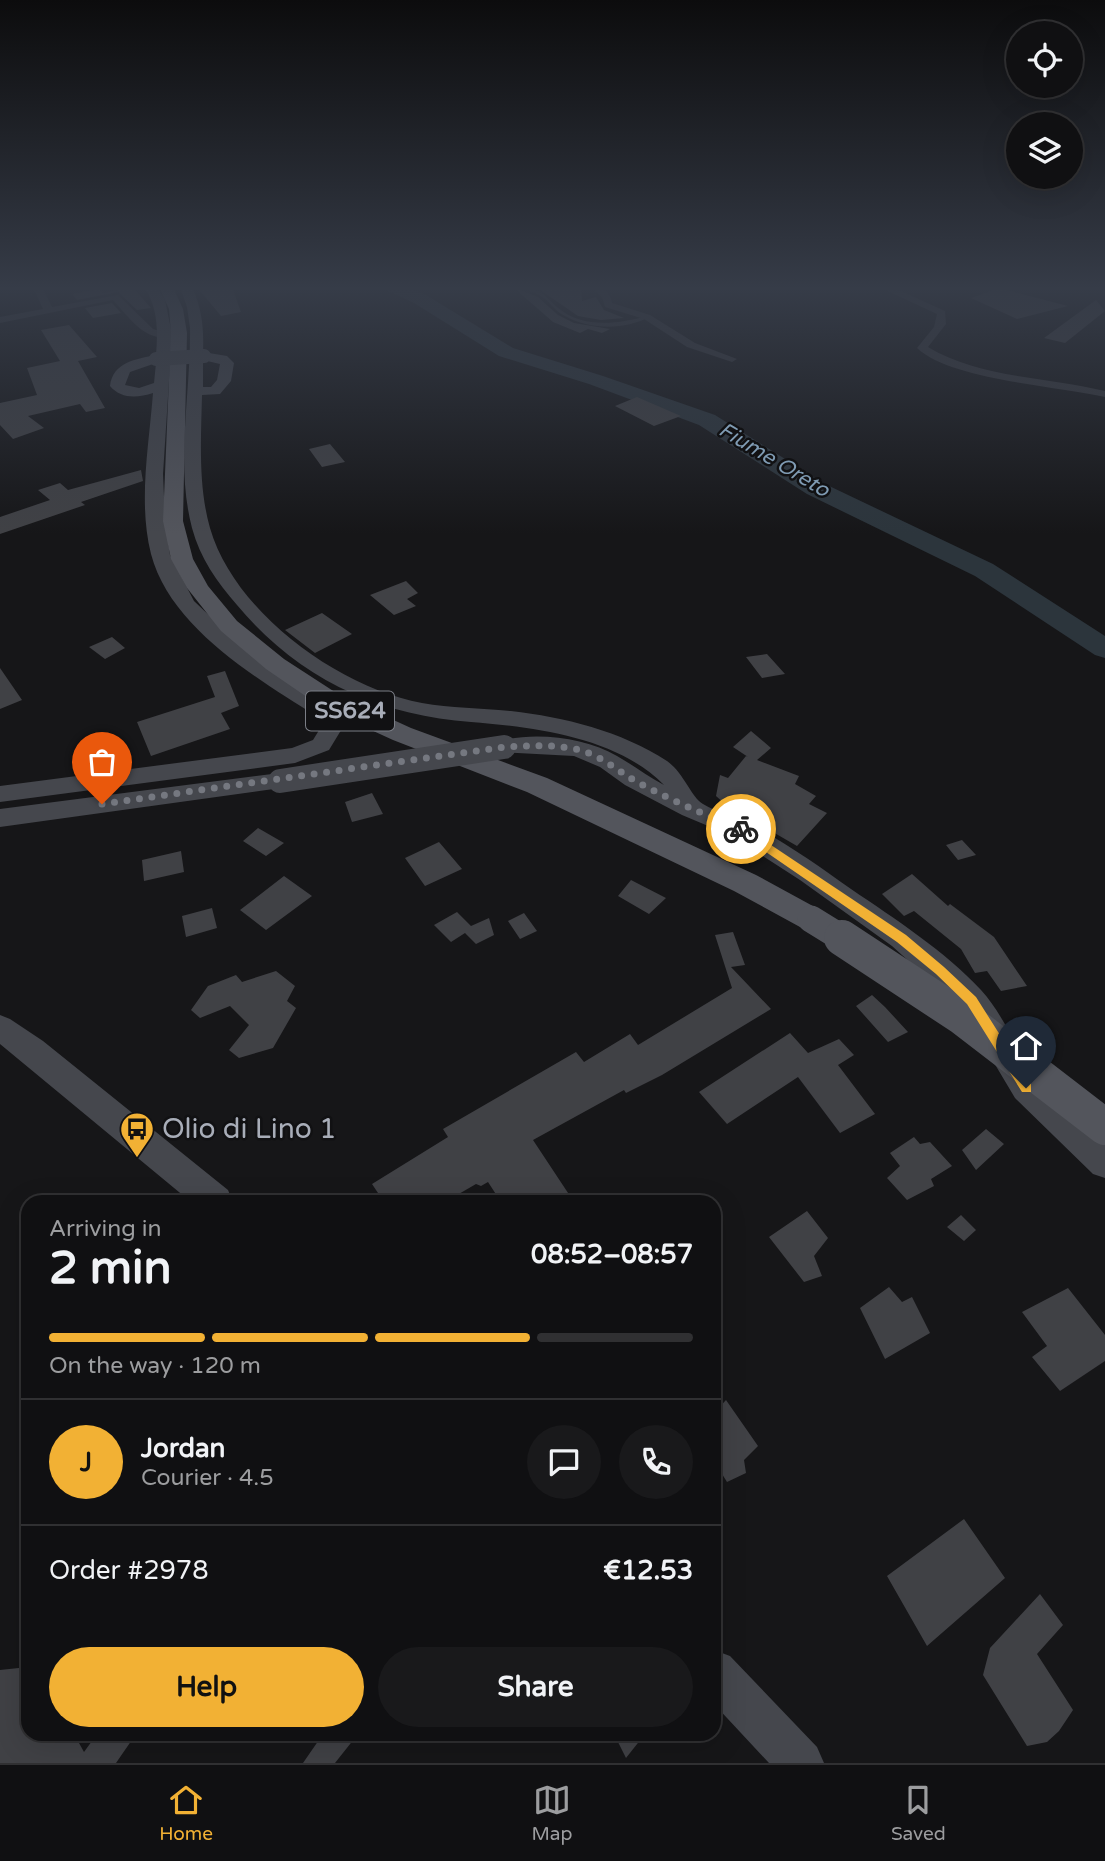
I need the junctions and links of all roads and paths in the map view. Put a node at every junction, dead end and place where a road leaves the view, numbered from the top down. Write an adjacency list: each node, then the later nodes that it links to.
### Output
1 (124, 369): 7 (main road, bridge)
2 (162, 369): 7 (main road)
3 (178, 369): 14 (main road, SS624, bridge)
4 (196, 369): 8 (main road)
5 (225, 369): 8 (main road)
6 (978, 369): 9 (street)
7 (161, 385): 10 (main road)
8 (195, 391): 11 (main road)
9 (1105, 394)
10 (0, 794)
11 (691, 809): 12 (main road, bridge); 15 (main road)
12 (0, 818)
13 (0, 1028): 16 (main road)
14 (1105, 1126)
15 (1105, 1163)
16 (208, 1195)
17 (721, 1679): 18 (main road)
18 (802, 1763)

